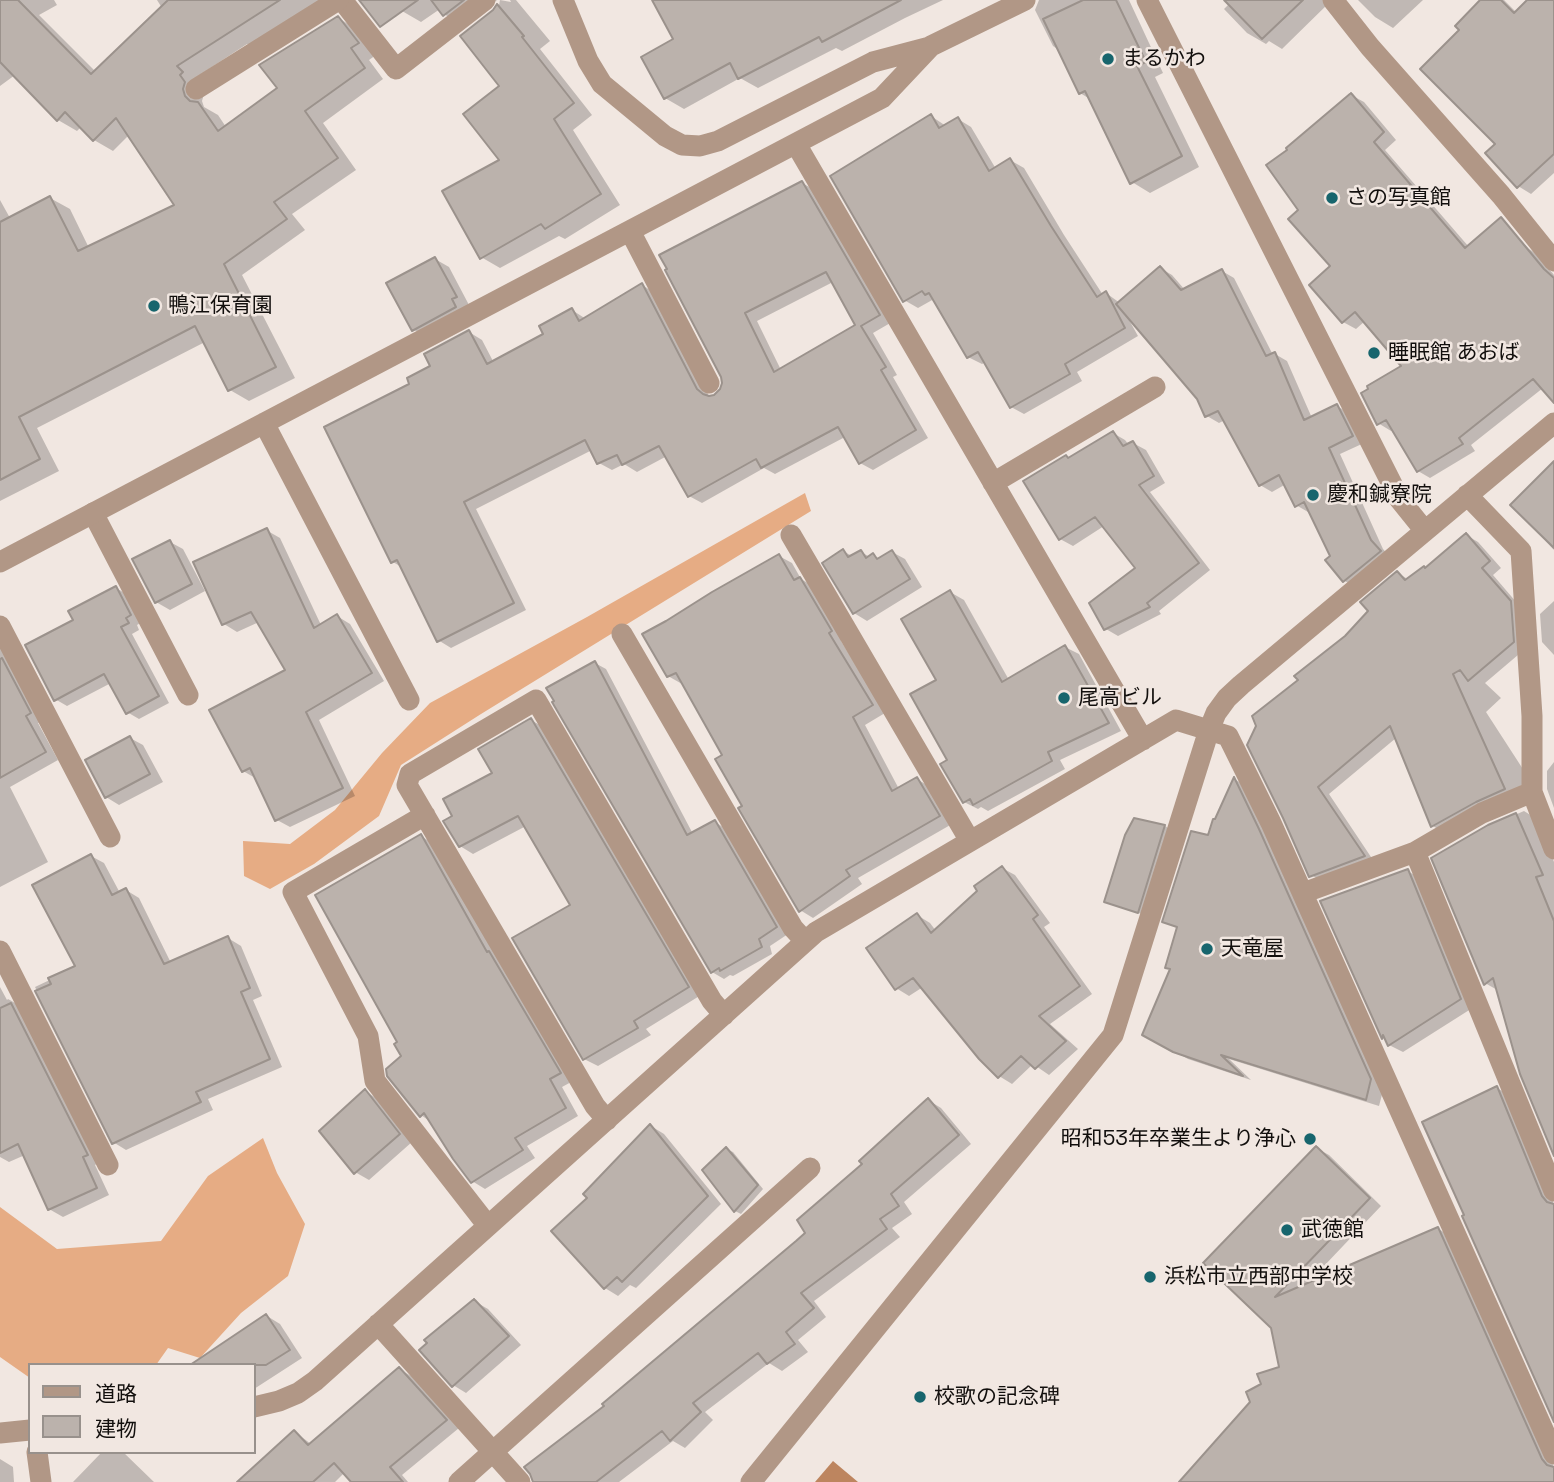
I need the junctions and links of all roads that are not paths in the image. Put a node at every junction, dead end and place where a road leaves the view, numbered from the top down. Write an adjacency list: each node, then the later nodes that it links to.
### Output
1 (340, 0): 2 (street); 8 (street)
2 (485, 0)
3 (562, 0): 7 (street)
4 (1025, 0): 7 (street)
5 (1147, 0): 19 (street)
6 (1333, 0): 11 (street)
7 (931, 46): 9 (street)
8 (196, 89)
9 (796, 144): 10 (street); 16 (street)
10 (630, 231): 12 (street); 14 (street)
11 (1554, 261)
12 (709, 383)
13 (1155, 387): 16 (street)
14 (264, 423): 18 (street); 25 (street)
15 (1554, 423): 17 (street)
16 (993, 483): 27 (street)
17 (1467, 495): 19 (street); 28 (street)
18 (93, 513): 21 (street); 24 (street)
19 (1425, 531): 26 (street)
20 (792, 535): 31 (street)
21 (0, 562)
22 (0, 625): 30 (street)
23 (622, 634): 35 (street)
24 (188, 695)
25 (409, 700)
26 (1209, 730): 27 (street); 34 (street); 53 (street)
27 (1143, 740): 31 (street)
28 (1532, 792): 32 (street); 33 (street)
29 (425, 815): 37 (street); 38 (street); 42 (street)
30 (110, 837)
31 (971, 841): 35 (street)
32 (1554, 849)
33 (1415, 852): 34 (street); 41 (street)
34 (1303, 893): 49 (street)
35 (805, 941): 37 (street)
36 (0, 951): 39 (street)
37 (724, 1015): 38 (street)
38 (607, 1120): 42 (street)
39 (108, 1165)
40 (810, 1168): 47 (street)
41 (1554, 1191)
42 (488, 1226): 43 (street)
43 (378, 1324): 44 (street); 47 (street)
44 (256, 1407)
45 (28, 1430): 46 (street)
46 (0, 1433)
47 (493, 1452): 51 (street); 52 (street)
48 (37, 1454): 50 (street)
49 (1554, 1454)
50 (41, 1482)
51 (459, 1482)
52 (520, 1482)
53 (751, 1482)

